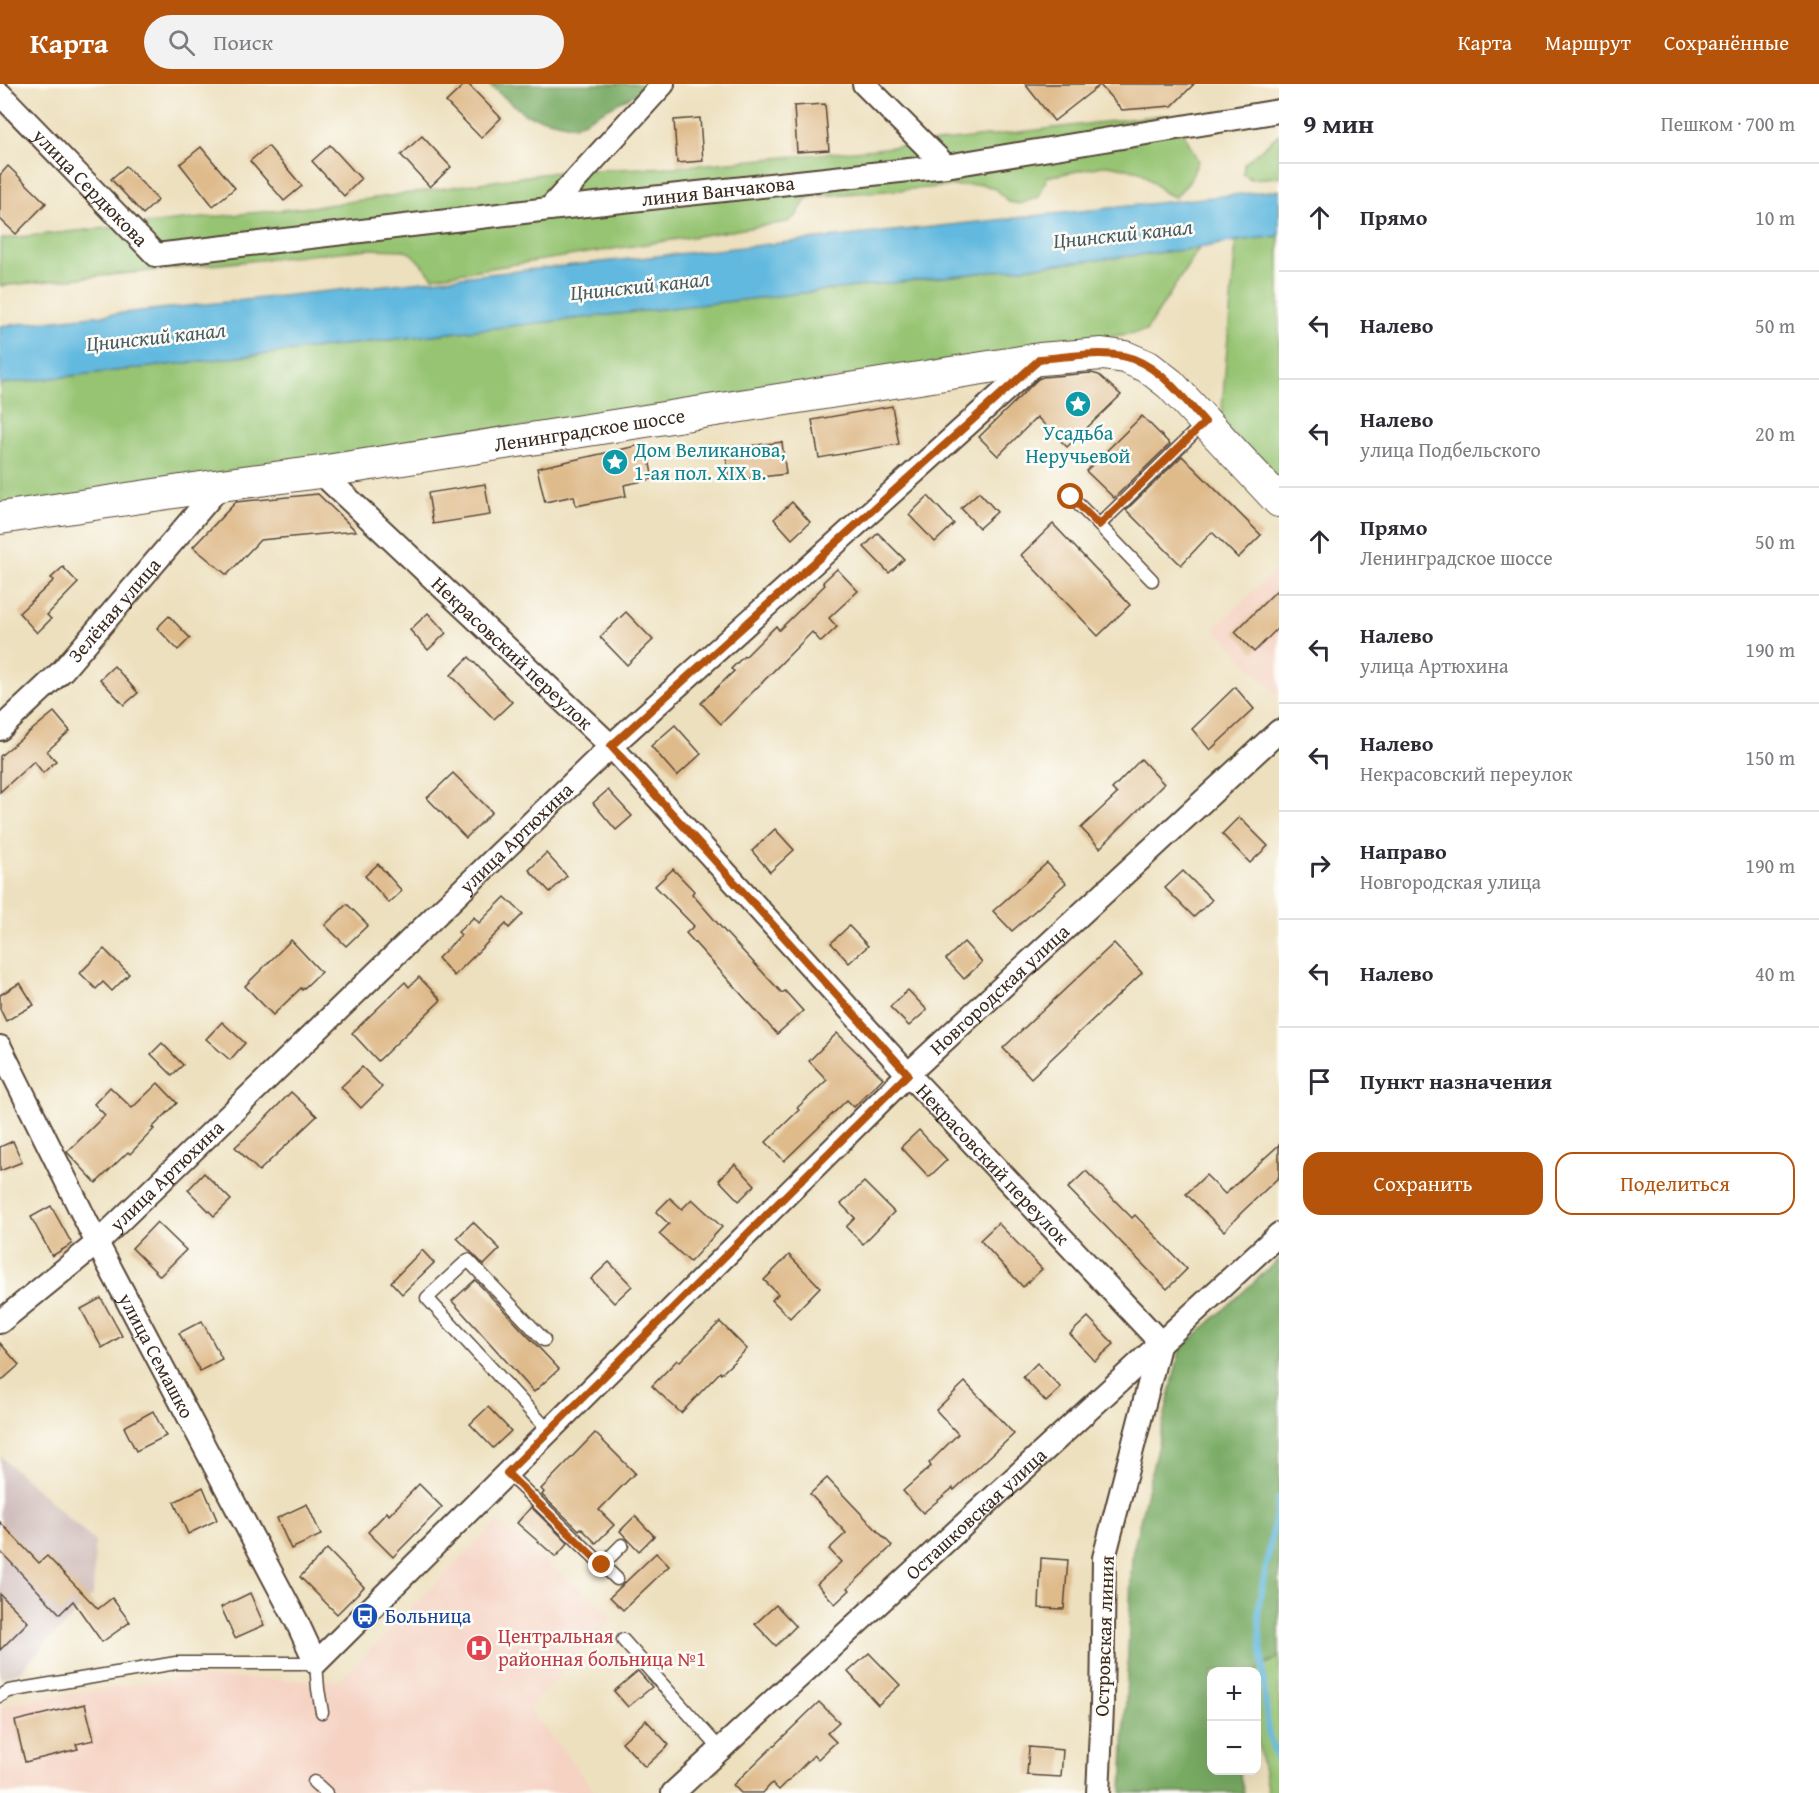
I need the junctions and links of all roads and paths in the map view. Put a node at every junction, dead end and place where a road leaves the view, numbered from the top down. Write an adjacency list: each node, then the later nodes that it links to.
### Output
1 (663, 84): 6 (street)
2 (864, 84): 5 (street)
3 (0, 94): 7 (street, улица Сердюкова)
4 (1279, 111): 5 (street, линия Ванчакова)
5 (945, 166): 6 (street, линия Ванчакова)
6 (549, 209): 7 (street, линия Ванчакова)
7 (156, 255)
8 (1040, 359): 9 (street, Ленинградское шоссе); 10 (street, Ленинградское шоссе); 19 (street, улица Артюхина)
9 (1205, 422): 13 (street, Ленинградское шоссе); 15 (lane)
10 (320, 472): 11 (street, Ленинградское шоссе); 19 (street, Некрасовский переулок)
11 (220, 485): 14 (street, Ленинградское шоссе); 17 (street, Зелёная улица)
12 (1071, 497): 15 (lane)
13 (1279, 501)
14 (0, 518)
15 (1099, 525): 16 (lane)
16 (1152, 580)
17 (0, 729)
18 (1279, 731): 21 (street, Новгородская улица)
19 (611, 746): 21 (street, Некрасовский переулок); 23 (street, улица Артюхина)
20 (0, 1047): 23 (street, улица Семашко)
21 (908, 1074): 26 (street, Некрасовский переулок); 27 (street, Новгородская улица)
22 (1279, 1234): 26 (street, Осташковская улица)
23 (97, 1243): 24 (street, улица Артюхина); 33 (street, улица Семашко)
24 (0, 1323)
25 (544, 1340): 27 (lane)
26 (1160, 1342): 36 (street, Осташковская улица); 40 (street, Островская линия)
27 (549, 1431): 28 (street, Новгородская улица)
28 (507, 1473): 30 (lane); 33 (street, Новгородская улица)
29 (622, 1545): 30 (lane)
30 (602, 1565): 31 (lane)
31 (617, 1579)
32 (623, 1640): 36 (lane)
33 (316, 1663): 34 (lane); 35 (lane)
34 (0, 1696)
35 (322, 1712)
36 (720, 1749): 39 (street, Осташковская улица)
37 (314, 1782): 38 (lane)
38 (326, 1793)
39 (673, 1793)
40 (1098, 1793)

